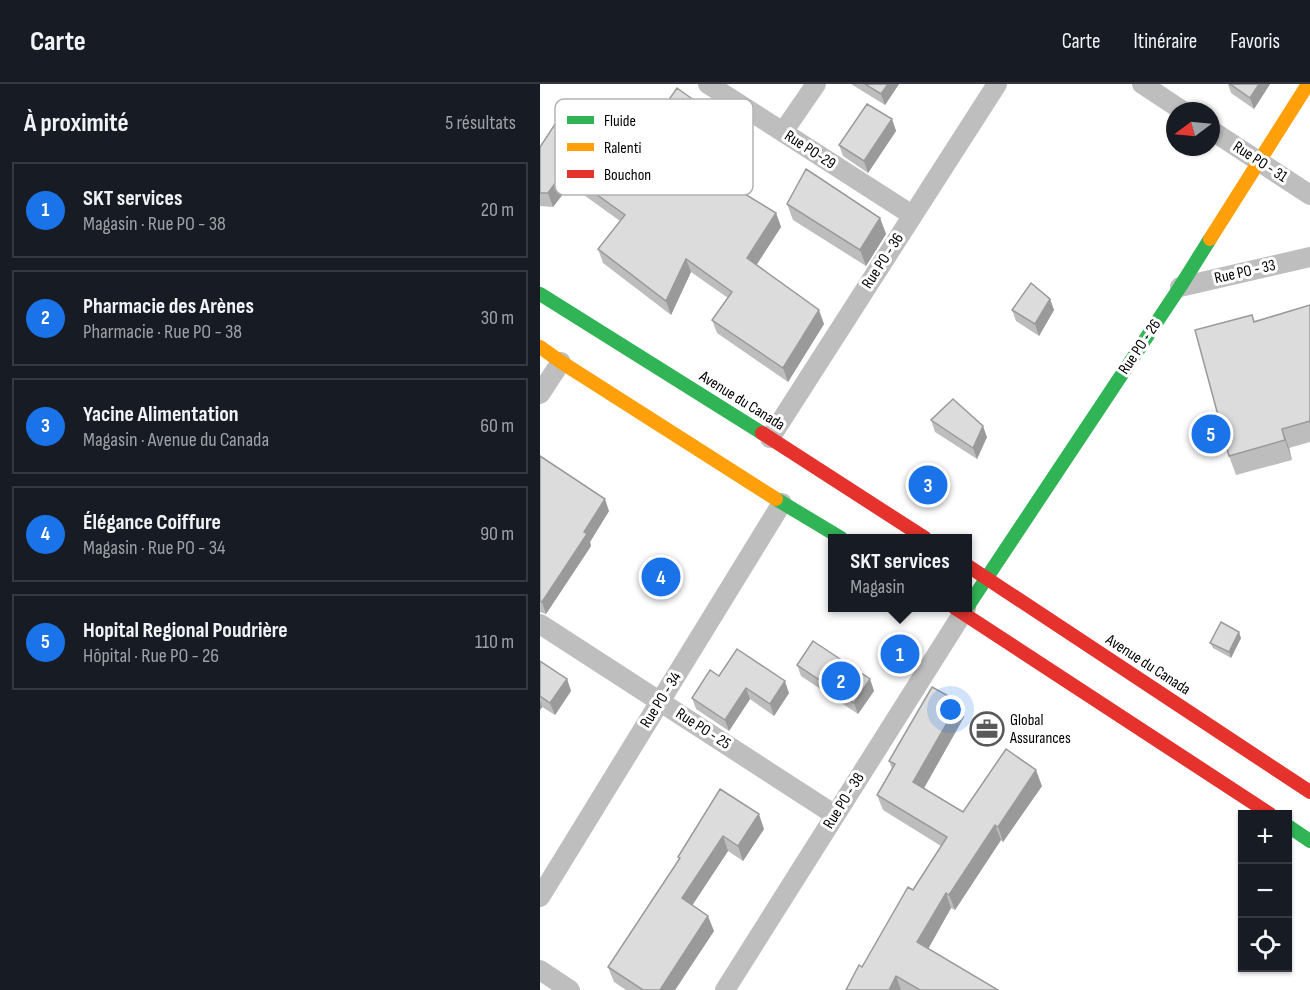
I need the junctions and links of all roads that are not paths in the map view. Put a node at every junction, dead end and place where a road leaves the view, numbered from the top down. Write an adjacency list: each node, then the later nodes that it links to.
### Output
1 (708, 84): 6 (street, Rue PO-29)
2 (816, 84): 9 (street)
3 (997, 84): 13 (street, Rue PO - 36)
4 (1142, 84): 7 (street)
5 (1308, 84): 11 (street, Rue PO - 26)
6 (731, 99)
7 (1169, 102)
8 (753, 113): 9 (street, Rue PO-29)
9 (783, 132): 13 (street, Rue PO-29)
10 (1220, 136): 11 (street, Rue PO - 31)
11 (1258, 161): 12 (street, Rue PO - 31); 15 (street, Rue PO - 26)
12 (1310, 195)
13 (912, 215): 20 (street, Rue PO - 36)
14 (1310, 257): 15 (street, Rue PO - 33)
15 (1180, 287): 25 (street, Rue PO - 26)
16 (540, 294): 20 (street, Avenue du Canada)
17 (540, 347): 18 (street)
18 (561, 362): 19 (street); 21 (street)
19 (540, 394)
20 (770, 438): 23 (street, Avenue du Canada)
21 (782, 503): 22 (street); 30 (street, Rue PO - 34)
22 (834, 534)
23 (920, 534)
24 (972, 569): 25 (street, Avenue du Canada)
25 (986, 578): 26 (street, Rue PO - 26); 31 (street, Avenue du Canada)
26 (972, 596)
27 (961, 612): 33 (street, Rue PO - 38)
28 (969, 612): 32 (street)
29 (540, 624): 30 (street, Rue PO - 25)
30 (660, 702): 33 (street, Rue PO - 25); 36 (street, Rue PO - 34)
31 (1310, 792)
32 (1264, 810)
33 (835, 815): 39 (street, Rue PO - 38)
34 (1292, 829): 35 (street)
35 (1310, 841)
36 (540, 897)
37 (540, 970): 38 (street)
38 (570, 990)
39 (725, 990)

